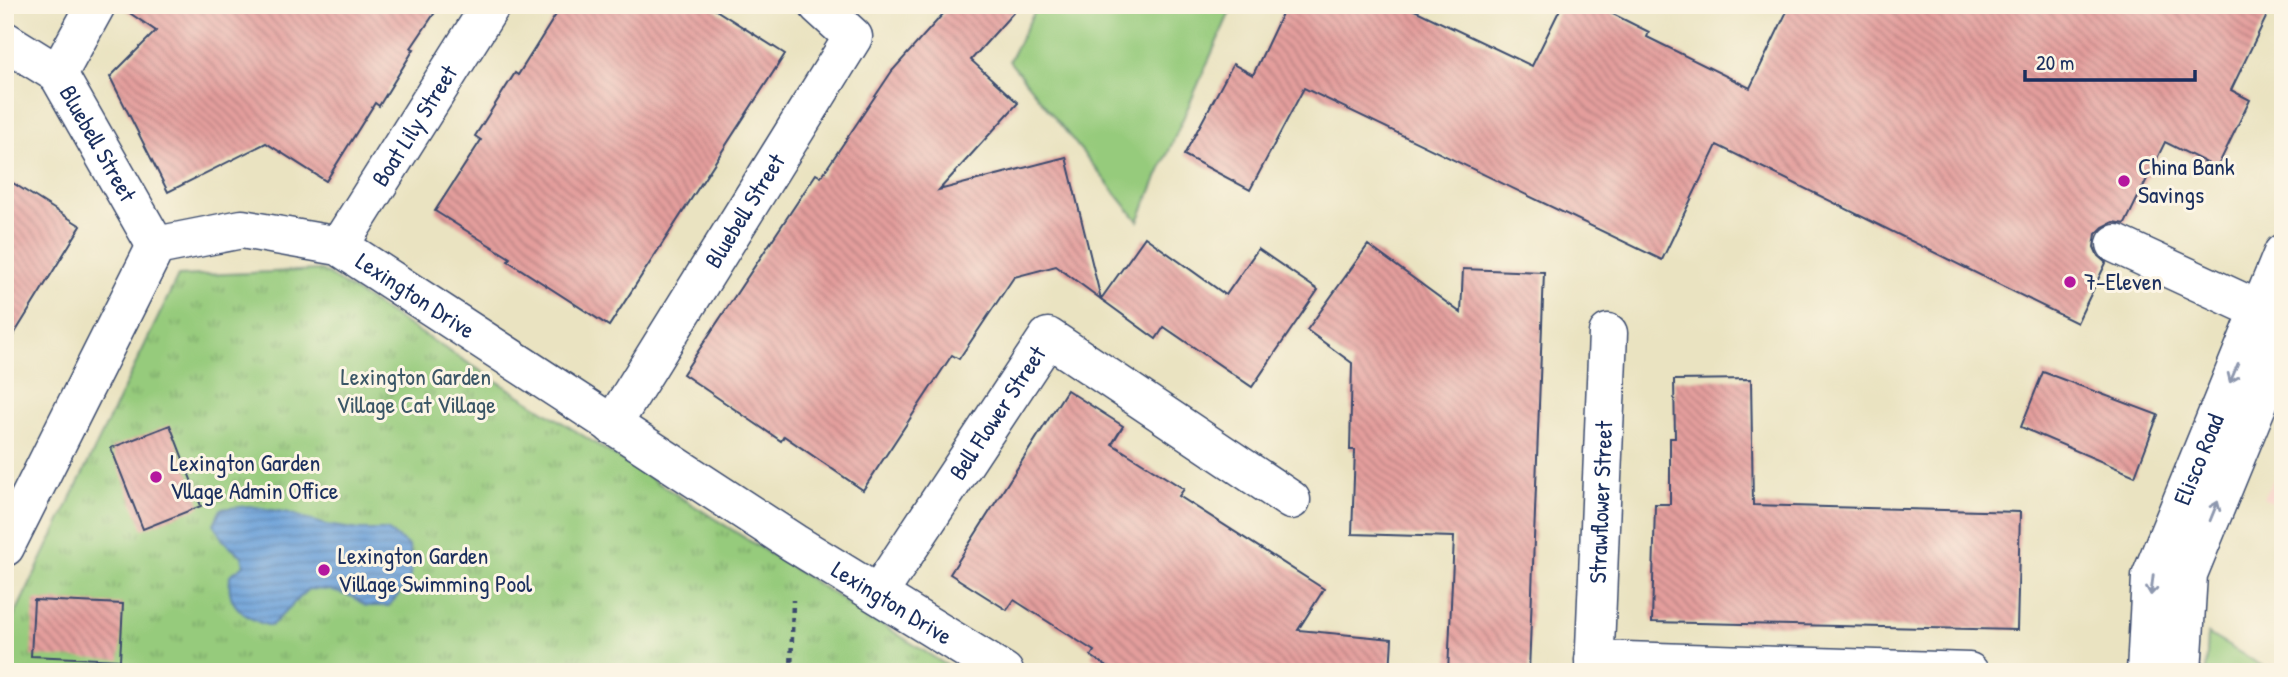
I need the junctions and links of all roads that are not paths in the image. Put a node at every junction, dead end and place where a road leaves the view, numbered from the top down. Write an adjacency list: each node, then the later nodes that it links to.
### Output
1 (96, 5): 5 (street, Bluebell Street)
2 (491, 5): 8 (street, Boat Lily Street)
3 (818, 5): 13 (street, Bluebell Street)
4 (5, 41): 5 (street)
5 (58, 74): 7 (street, Bluebell Street)
6 (2116, 244): 10 (street)
7 (156, 246): 8 (street, Lexington Drive); 15 (street)
8 (339, 246): 13 (street, Lexington Drive)
9 (2283, 253): 10 (street, Elisco Road)
10 (2271, 315): 20 (street, Elisco Road, one-way to 20)
11 (1608, 333): 17 (street, Strawflower Street)
12 (2283, 342): 21 (street, Elisco Road, one-way to 12)
13 (612, 425): 16 (street, Lexington Drive)
14 (1291, 500): 16 (street, Bell Flower Street)
15 (5, 547)
16 (878, 594): 18 (street, Lexington Drive)
17 (1594, 666): 19 (street)
18 (1004, 672)
19 (1969, 672)
20 (2146, 672)
21 (2182, 672)

